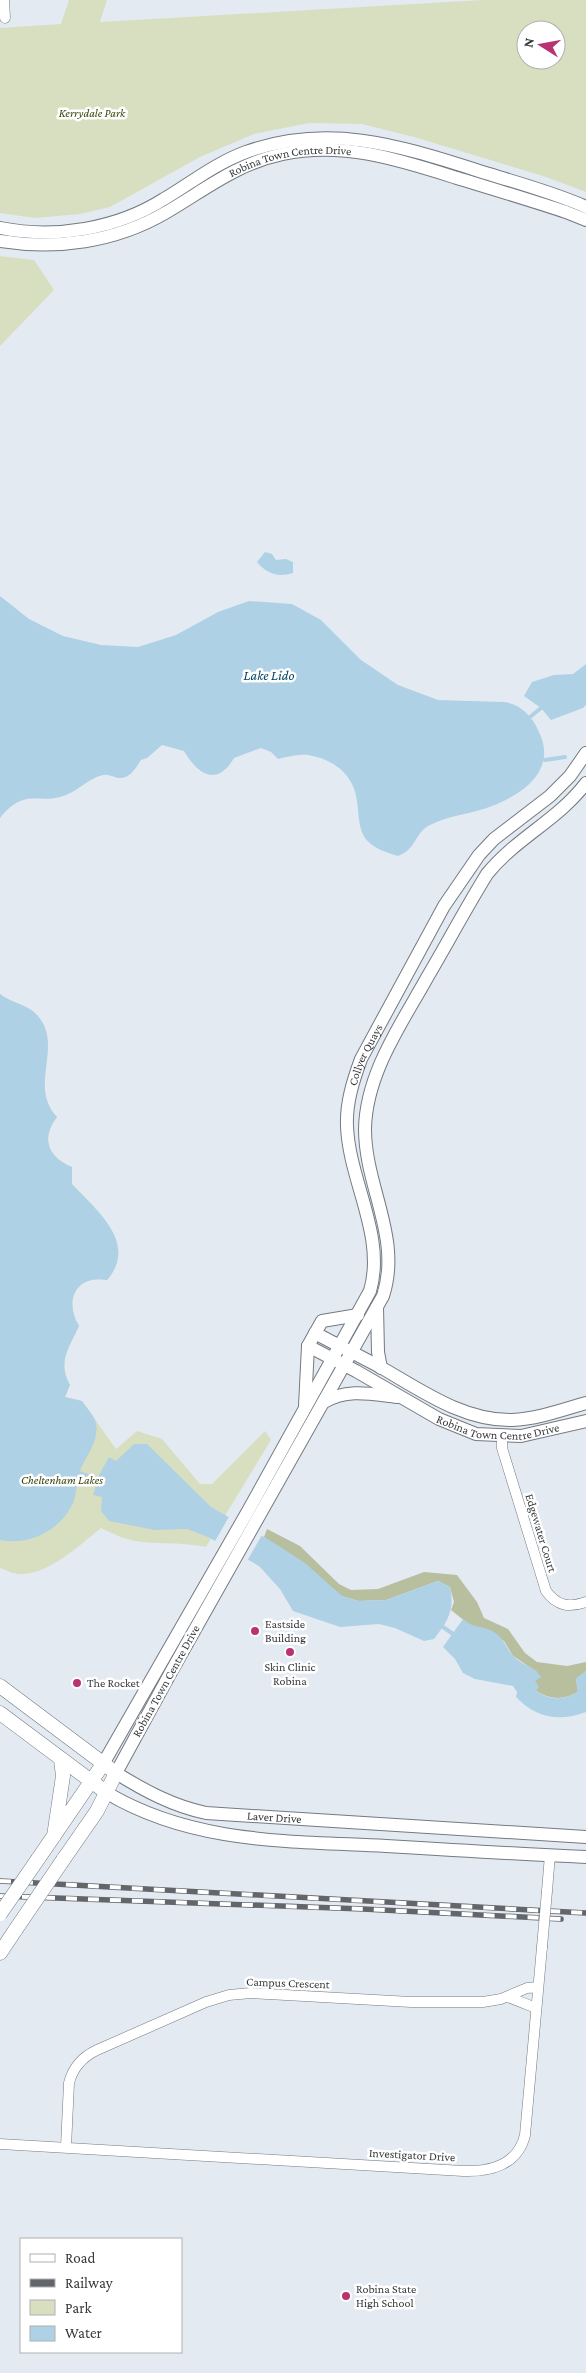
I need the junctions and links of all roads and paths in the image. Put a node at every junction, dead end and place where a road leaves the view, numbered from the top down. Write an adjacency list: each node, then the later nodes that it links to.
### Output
1 (4, 0): 2 (street)
2 (5, 18)
3 (586, 206): 5 (street, Robina Town Centre Drive)
4 (586, 220): 6 (street, Robina Town Centre Drive)
5 (0, 228)
6 (0, 241)
7 (586, 754): 10 (street, Collyer Quays)
8 (586, 783): 9 (street, Collyer Quays)
9 (377, 1307): 14 (street, Collyer Quays); 16 (street)
10 (358, 1315): 11 (street); 13 (street, Collyer Quays)
11 (315, 1333): 12 (street); 13 (street, Robina Town Centre Drive)
12 (308, 1346): 15 (street, Robina Town Centre Drive); 20 (street)
13 (340, 1346): 14 (street, Robina Town Centre Drive); 15 (street, Collyer Quays)
14 (352, 1352): 15 (street, Collyer Quays); 16 (street, Robina Town Centre Drive)
15 (338, 1362): 17 (street, Robina Town Centre Drive); 18 (street, Collyer Quays); 20 (street, Collyer Quays)
16 (381, 1368): 19 (street, Robina Town Centre Drive)
17 (402, 1397): 18 (street); 22 (street, Robina Town Centre Drive)
18 (324, 1402): 23 (street, Robina Town Centre Drive)
19 (586, 1403)
20 (304, 1409): 23 (street, Robina Town Centre Drive)
21 (586, 1421): 22 (street, Robina Town Centre Drive)
22 (502, 1437): 25 (street, Edgewater Court)
23 (253, 1514): 24 (street, Robina Town Centre Drive)
24 (224, 1566): 29 (street, Robina Town Centre Drive); 30 (street, Robina Town Centre Drive)
25 (586, 1602)
26 (0, 1686): 29 (main road, Laver Drive)
27 (0, 1713): 28 (main road, Laver Drive)
28 (61, 1760): 31 (main road, Laver Drive); 34 (main road)
29 (103, 1764): 30 (main road, Laver Drive); 31 (main road, Robina Town Centre Drive)
30 (116, 1773): 32 (main road, Robina Town Centre Drive); 33 (street, Laver Drive)
31 (91, 1783): 32 (main road, Laver Drive); 34 (main road, Robina Town Centre Drive)
32 (107, 1793): 35 (street, Laver Drive); 38 (main road, Robina Town Centre Drive, bridge)
33 (586, 1837)
34 (53, 1839): 37 (main road, Robina Town Centre Drive, bridge)
35 (550, 1855): 36 (street, Laver Drive); 39 (street, Investigator Drive, bridge)
36 (586, 1857)
37 (0, 1914)
38 (0, 1953)
39 (538, 1987): 40 (street, Campus Crescent); 41 (street, Investigator Drive)
40 (508, 1997): 41 (street); 43 (street, Campus Crescent)
41 (536, 2008): 43 (street, Investigator Drive)
42 (0, 2144): 43 (street, Investigator Drive)
43 (66, 2147)

